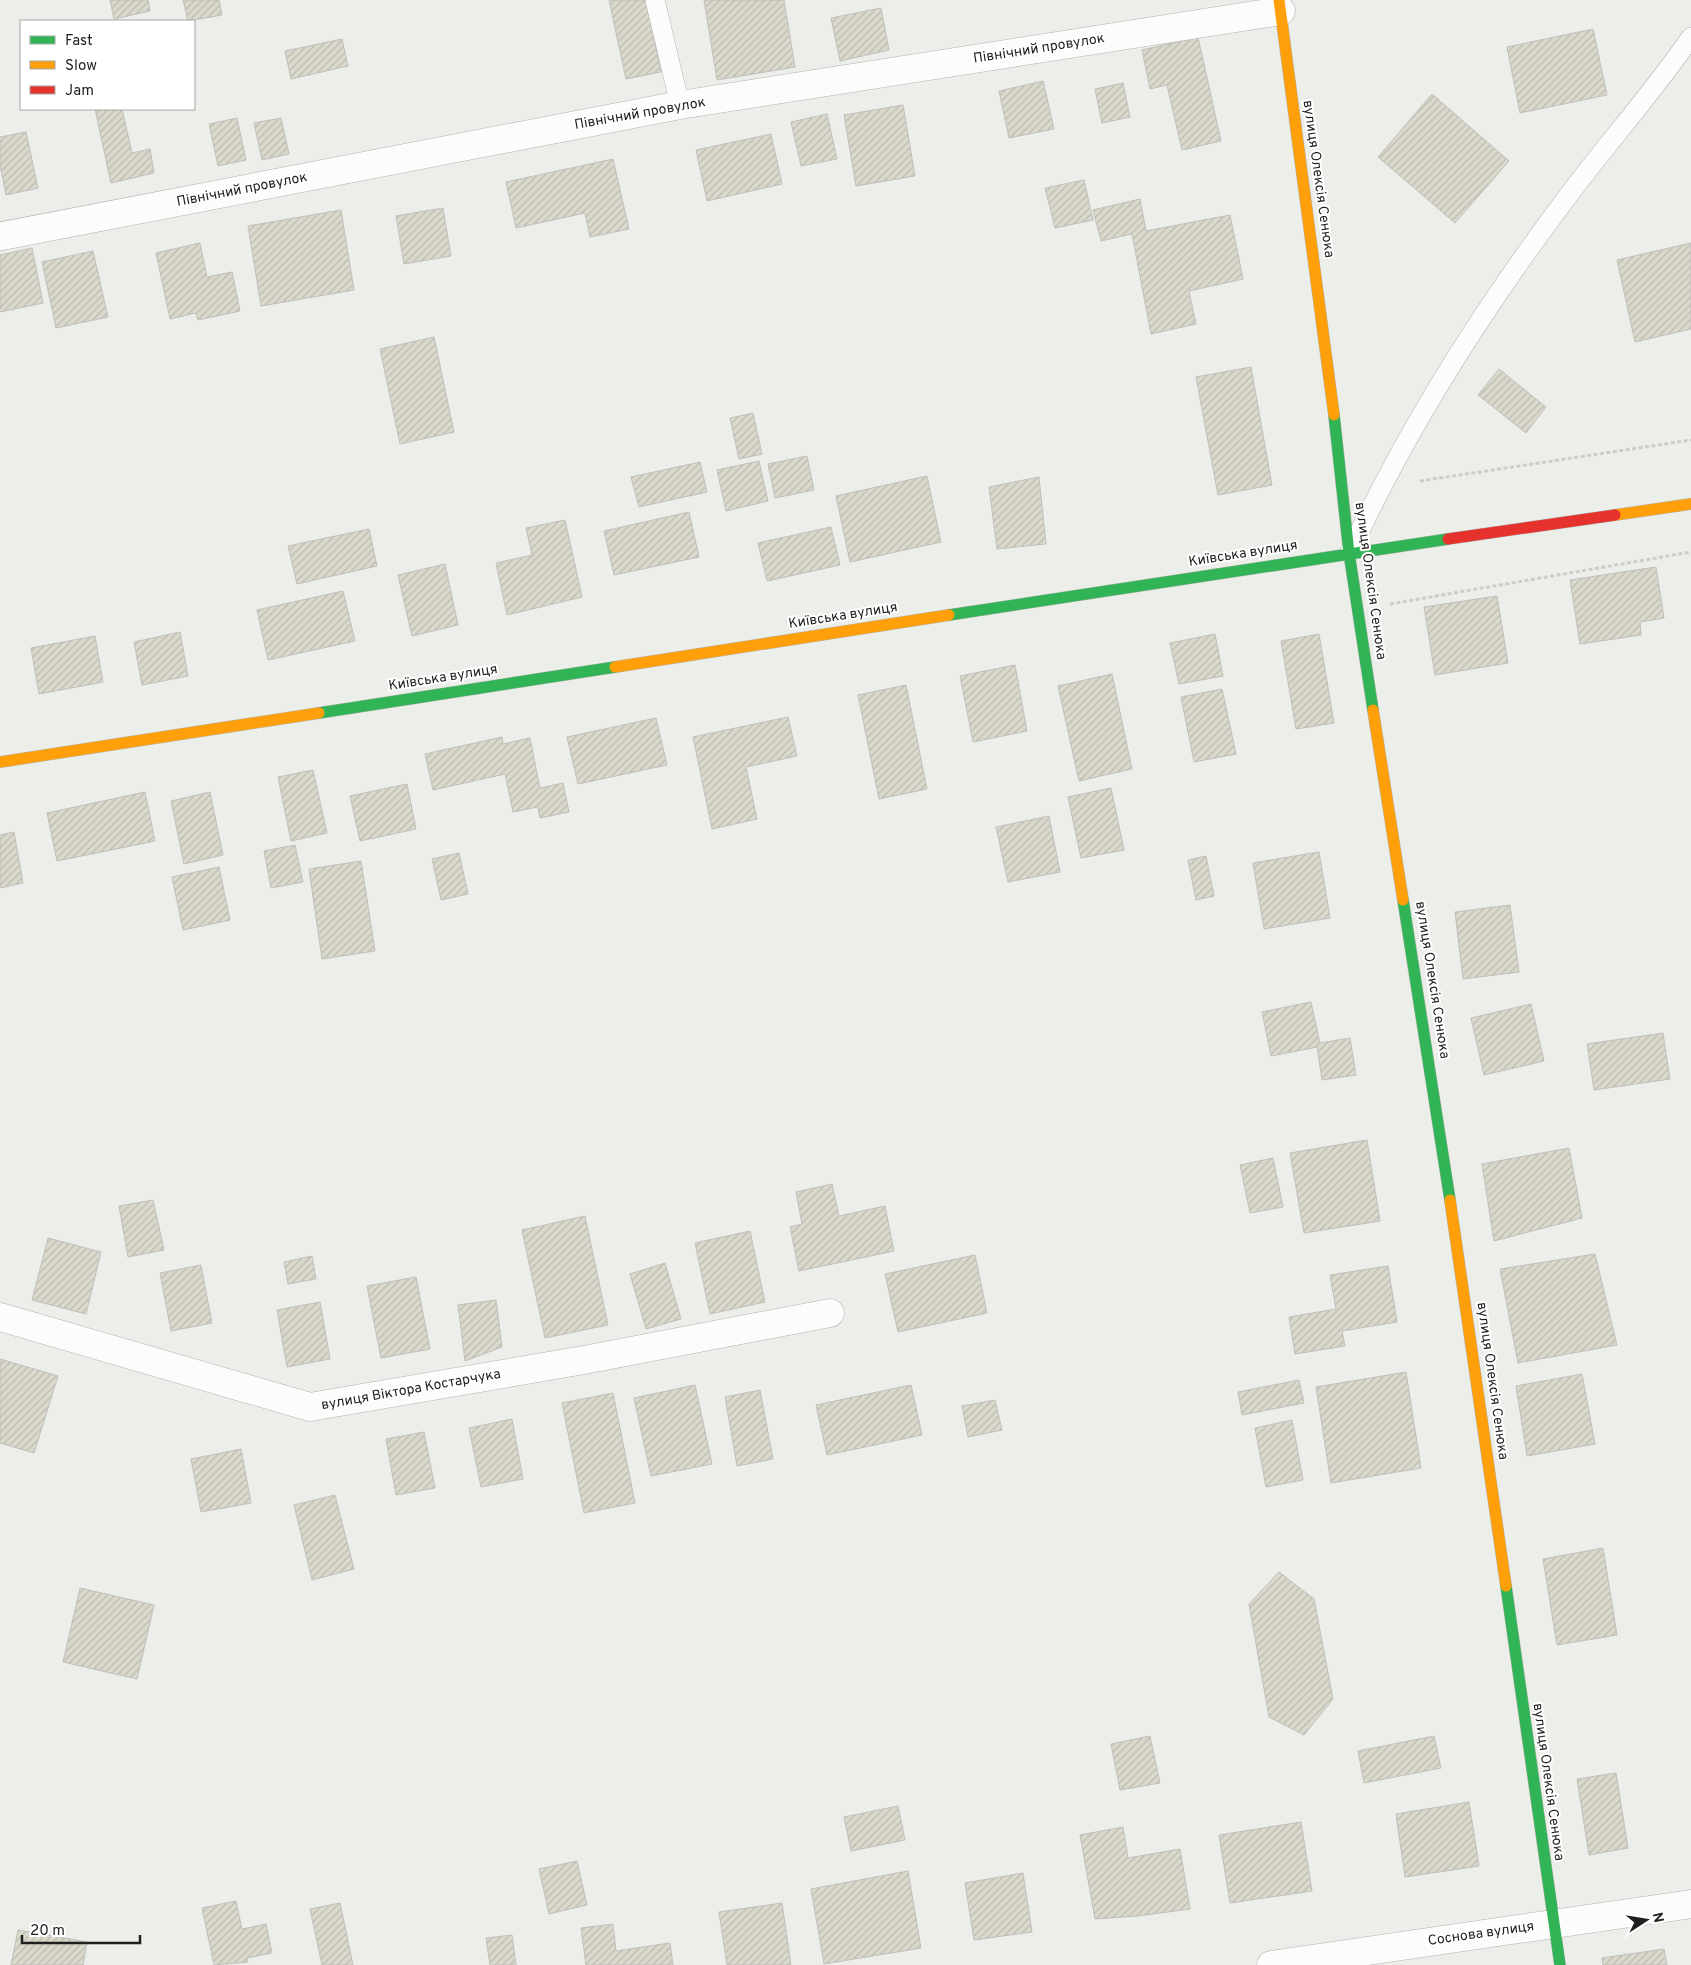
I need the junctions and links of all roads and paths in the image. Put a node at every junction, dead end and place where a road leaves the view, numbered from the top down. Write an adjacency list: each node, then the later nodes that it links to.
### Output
1 (655, 0): 4 (lane)
2 (1280, 5): 4 (street, Північний провулок); 10 (street, вулиця Олексія Сенюка)
3 (1691, 37): 7 (lane)
4 (680, 105): 5 (street, Північний провулок)
5 (2, 236)
6 (1691, 440): 7 (path)
7 (1381, 486): 10 (lane)
8 (1691, 504): 10 (street, Київська вулиця)
9 (1691, 552): 11 (path)
10 (1349, 553): 11 (street, вулиця Олексія Сенюка); 12 (street, Київська вулиця)
11 (1358, 610): 16 (street, вулиця Олексія Сенюка)
12 (0, 762)
13 (830, 1313): 14 (street, вулиця Віктора Костарчука)
14 (0, 1316)
15 (1691, 1904): 16 (street, Соснова вулиця)
16 (1554, 1924): 17 (street, Соснова вулиця); 18 (street, вулиця Олексія Сенюка)
17 (1271, 1965)
18 (1560, 1965)

